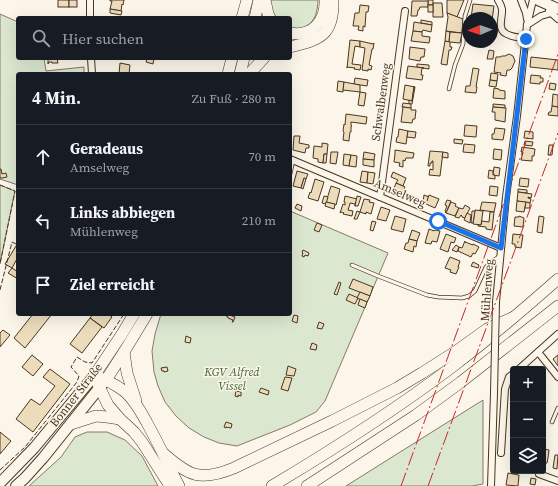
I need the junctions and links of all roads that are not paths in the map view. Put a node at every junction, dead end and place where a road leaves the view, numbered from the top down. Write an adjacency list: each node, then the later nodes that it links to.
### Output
1 (90, 0): 13 (street)
2 (247, 0): 14 (highway)
3 (259, 0): 15 (highway)
4 (265, 0): 16 (highway)
5 (325, 0): 18 (highway)
6 (333, 0): 20 (highway)
7 (470, 0): 29 (lane)
8 (498, 0): 19 (street)
9 (521, 0): 17 (street, Mühlenweg)
10 (538, 1): 12 (main road); 17 (street, Mühlenweg)
11 (405, 10): 31 (street, Schwalbenweg)
12 (556, 13): 17 (street)
13 (90, 16)
14 (243, 16)
15 (255, 16)
16 (269, 16)
17 (527, 25): 19 (street, Mühlenweg)
18 (292, 33)
19 (526, 39): 32 (street, Mühlenweg)
20 (292, 46)
21 (92, 60): 25 (street)
22 (232, 60): 26 (highway)
23 (244, 60): 27 (highway)
24 (262, 60): 28 (highway)
25 (92, 72)
26 (228, 72)
27 (240, 72)
28 (251, 72)
29 (449, 89)
30 (292, 160): 31 (street, Amselweg)
31 (380, 196): 32 (street, Amselweg)
32 (501, 248): 33 (street, Mühlenweg)
33 (500, 256): 34 (lane); 65 (street, Mühlenweg, bridge)
34 (352, 265)
35 (558, 279): 39 (highway)
36 (558, 306): 64 (highway)
37 (133, 316): 46 (highway, Bonner Straße)
38 (146, 316): 41 (highway, Bonner Straße)
39 (514, 317): 53 (highway); 63 (highway)
40 (558, 334): 42 (street)
41 (124, 352): 47 (highway, Bonner Straße); 48 (highway)
42 (538, 352): 43 (street); 45 (street)
43 (522, 366)
44 (510, 377): 54 (street)
45 (558, 377)
46 (91, 378): 47 (highway); 58 (main road, Bonner Straße)
47 (103, 384): 48 (highway); 50 (highway); 52 (main road, Bonner Straße)
48 (138, 407): 53 (highway)
49 (558, 408): 51 (lane)
50 (120, 420): 52 (highway); 55 (highway)
51 (552, 422)
52 (71, 424): 59 (main road, Bonner Straße)
53 (163, 452): 62 (highway)
54 (502, 453)
55 (159, 468): 60 (highway); 61 (highway)
56 (539, 474): 57 (street)
57 (558, 481)
58 (0, 483)
59 (16, 486)
60 (164, 486)
61 (170, 486)
62 (179, 486)
63 (272, 486)
64 (307, 486)
65 (491, 486)

